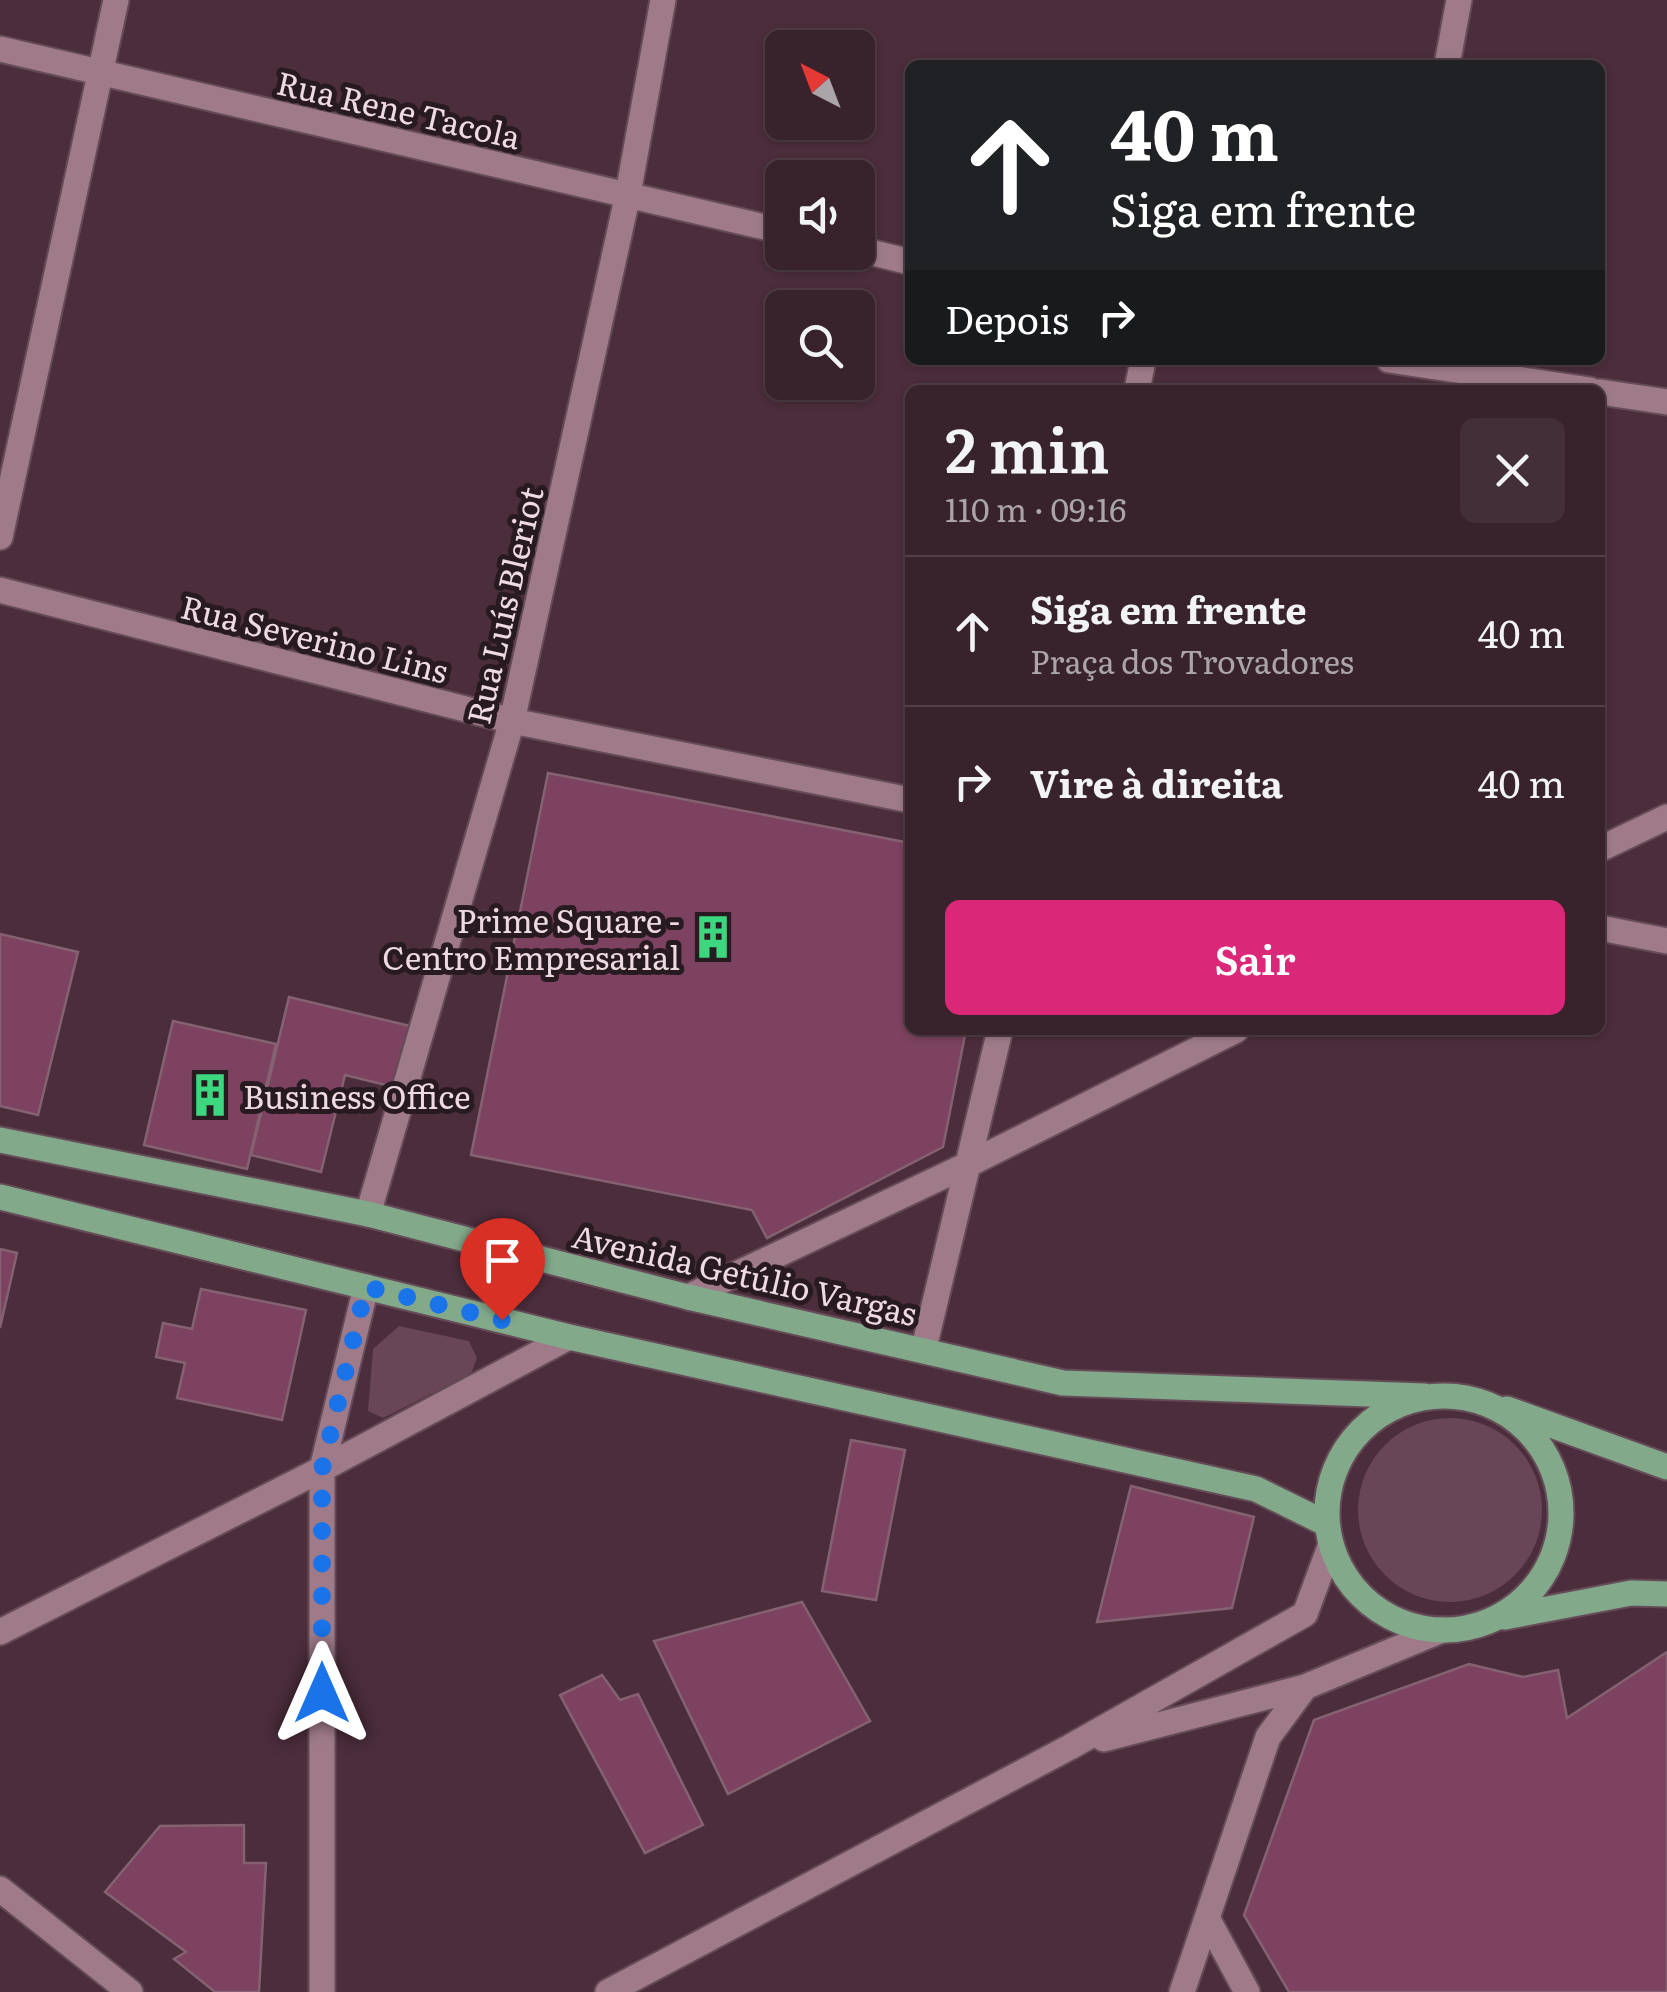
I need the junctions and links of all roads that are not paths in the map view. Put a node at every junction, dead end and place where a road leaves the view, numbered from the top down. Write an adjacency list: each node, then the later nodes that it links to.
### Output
1 (116, 0): 6 (street)
2 (663, 0): 7 (street, Rua Luís Bleriot)
3 (1459, 0): 5 (street)
4 (0, 49): 6 (street, Rua Rene Tacola)
5 (1448, 60)
6 (100, 72): 7 (street, Rua Rene Tacola); 15 (street)
7 (628, 194): 8 (street, Rua Rene Tacola); 17 (street, Rua Luís Bleriot)
8 (765, 227)
9 (875, 254): 10 (street)
10 (905, 261)
11 (1423, 365): 12 (street)
12 (1557, 385)
13 (1605, 393): 14 (street)
14 (1667, 402)
15 (0, 537)
16 (0, 590): 17 (street, Rua Severino Lins)
17 (512, 721): 18 (street, Rua Severino Lins); 28 (street, Rua Luís Bleriot)
18 (905, 799)
19 (1667, 816): 20 (street)
20 (1605, 847)
21 (1605, 929): 22 (street)
22 (1667, 941)
23 (999, 1035): 26 (street)
24 (1226, 1035): 26 (street)
25 (0, 1140): 28 (main road, Avenida Getúlio Vargas)
26 (969, 1164): 30 (street); 32 (street)
27 (0, 1197): 29 (main road)
28 (368, 1214): 30 (main road, Avenida Getúlio Vargas)
29 (366, 1287): 31 (main road); 36 (street)
30 (688, 1296): 32 (main road, Avenida Getúlio Vargas)
31 (569, 1337): 36 (street); 37 (main road)
32 (924, 1348): 33 (main road, Avenida Getúlio Vargas)
33 (1424, 1396): 34 (main road, Avenida Getúlio Vargas); 37 (main road, Avenida Getúlio Vargas)
34 (1491, 1404): 35 (main road, Avenida Getúlio Vargas); 39 (main road)
35 (1667, 1467)
36 (322, 1469): 41 (street); 47 (street)
37 (1329, 1534): 40 (main road); 43 (street)
38 (1667, 1594): 39 (main road)
39 (1495, 1618): 40 (main road)
40 (1442, 1630): 42 (street)
41 (0, 1632)
42 (1305, 1687): 43 (street); 45 (street)
43 (1070, 1748): 48 (street)
44 (0, 1890): 46 (street)
45 (1206, 1918): 49 (street); 50 (street)
46 (130, 1992)
47 (322, 1992)
48 (608, 1992)
49 (1182, 1992)
50 (1247, 1992)

